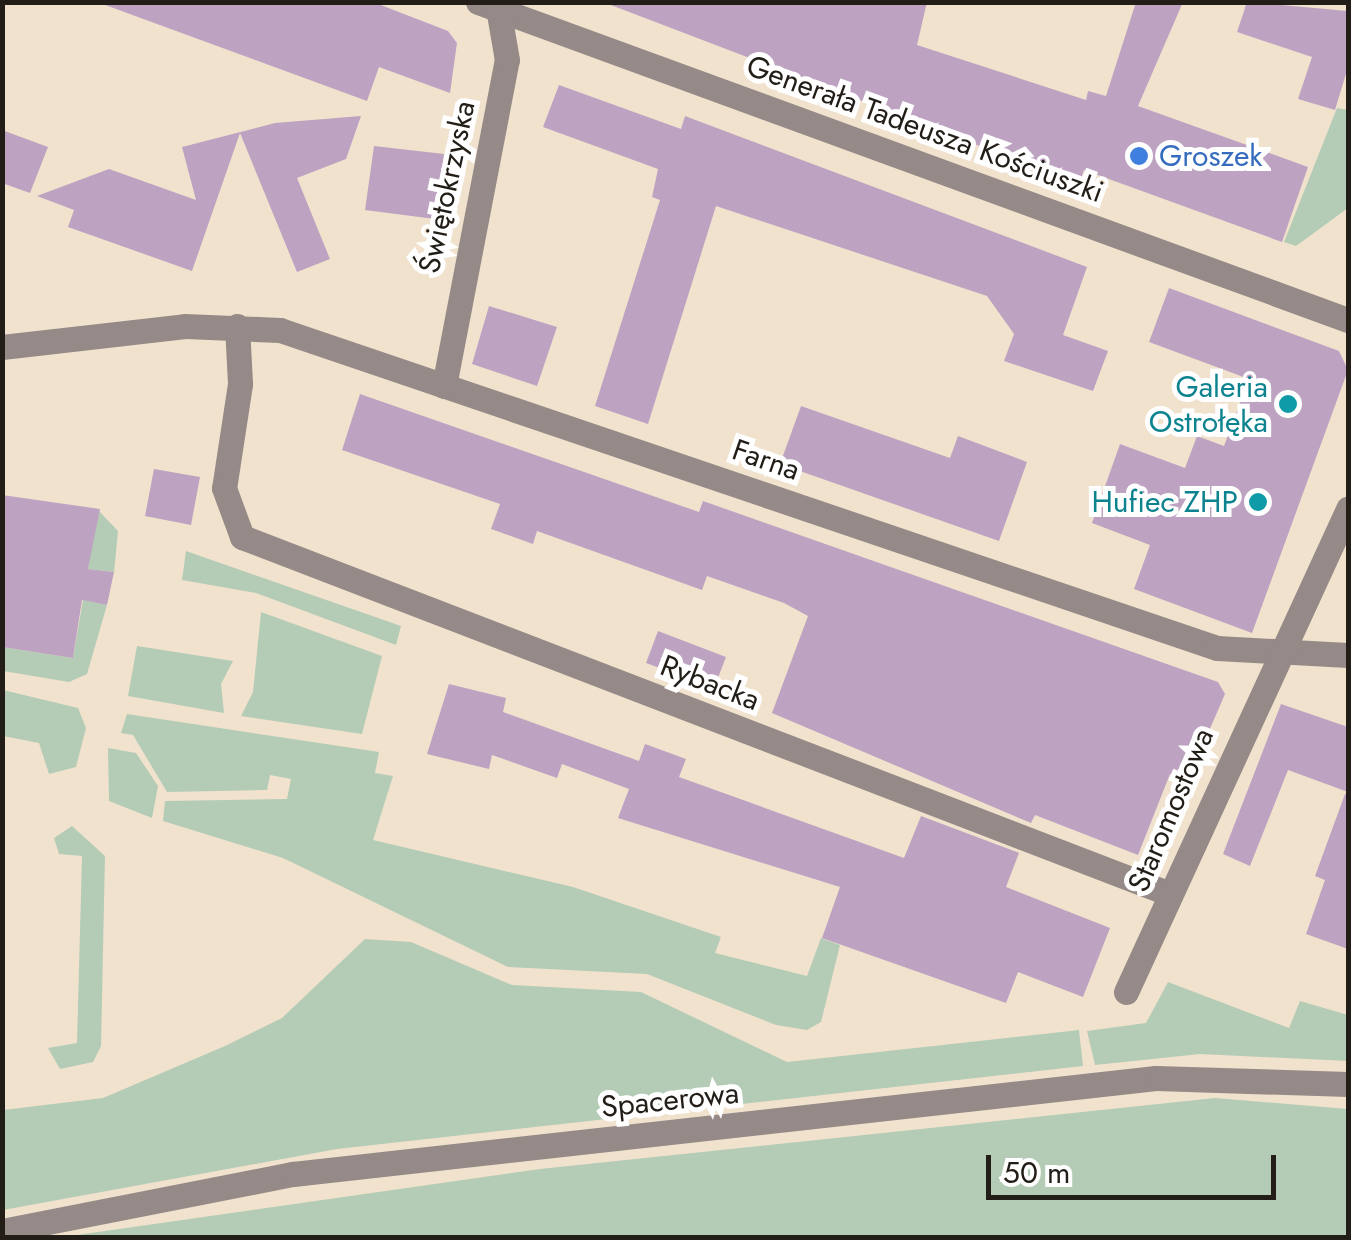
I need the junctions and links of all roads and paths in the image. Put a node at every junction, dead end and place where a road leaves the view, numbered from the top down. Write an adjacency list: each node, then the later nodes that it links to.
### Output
1 (492, 5): 2 (street, Generała Tadeusza Kościuszki); 5 (street, Świętokrzyska)
2 (1348, 320)
3 (237, 326): 4 (street, Farna); 5 (street, Farna); 9 (street, Rybacka)
4 (2, 347)
5 (444, 386): 7 (street, Farna)
6 (1348, 508): 7 (street, Staromostowa)
7 (1275, 654): 8 (street, Farna); 9 (street, Staromostowa)
8 (1348, 655)
9 (1170, 894): 10 (street, Staromostowa)
10 (1126, 992)
11 (1348, 1084): 12 (street, Spacerowa)
12 (2, 1230)

